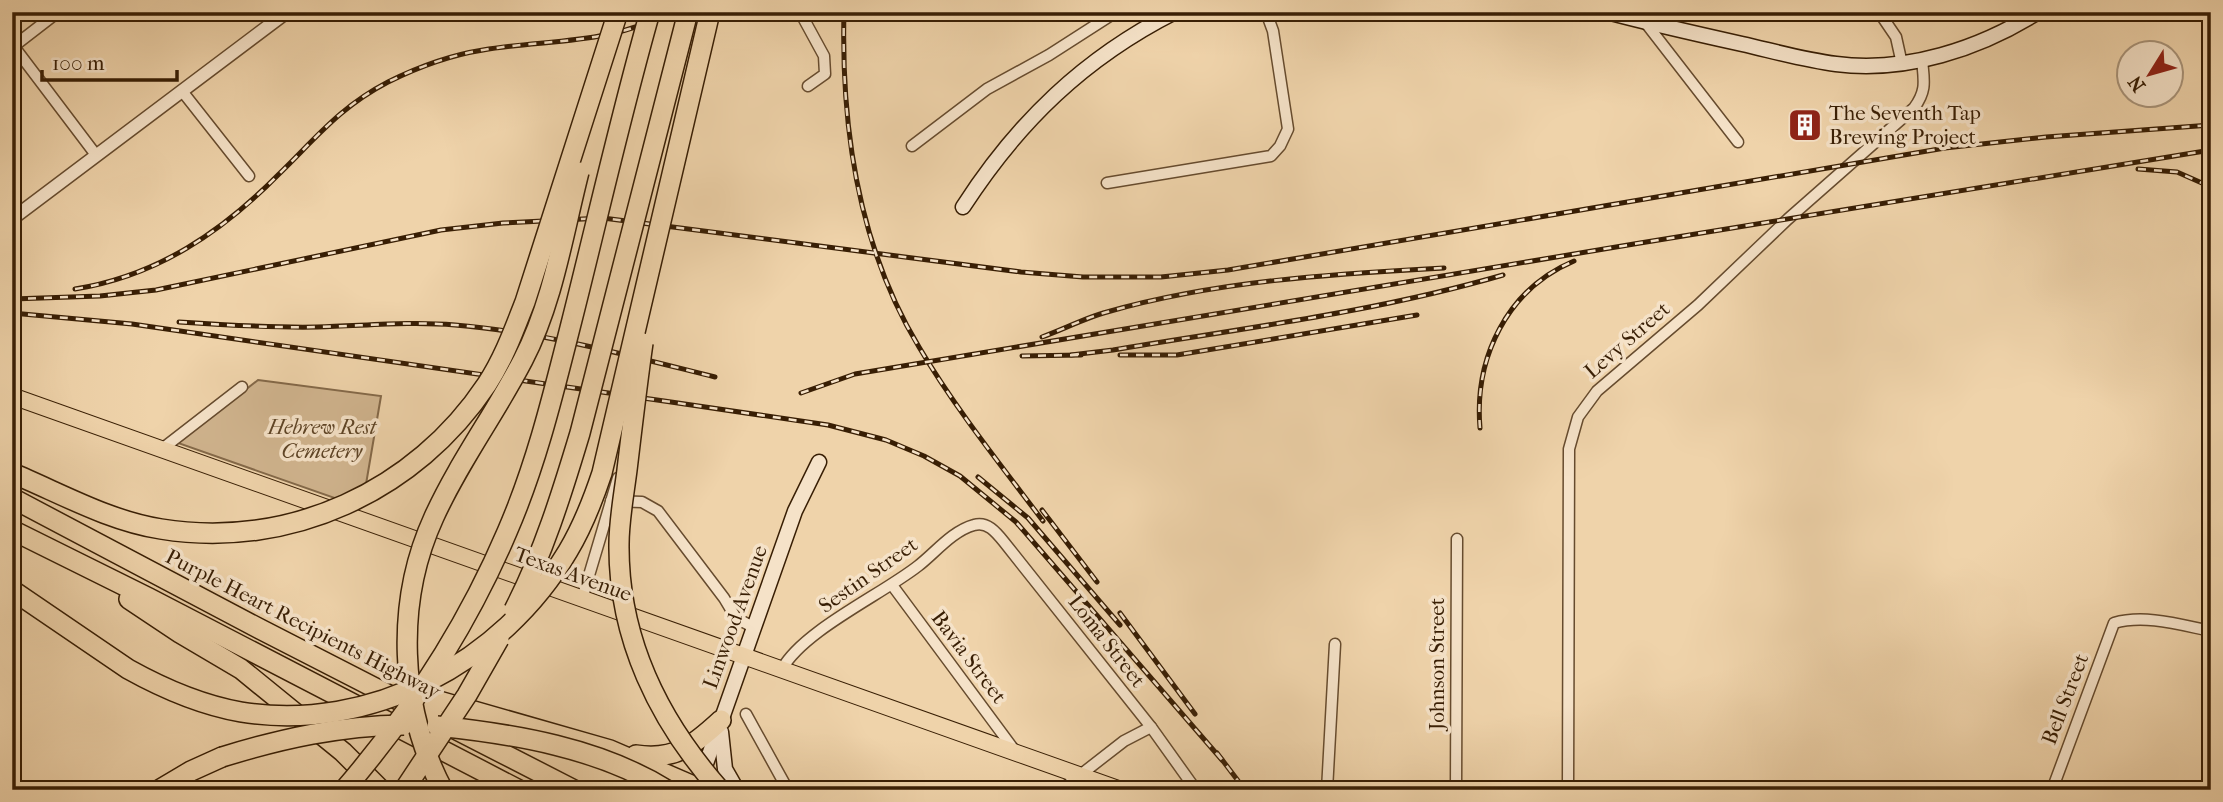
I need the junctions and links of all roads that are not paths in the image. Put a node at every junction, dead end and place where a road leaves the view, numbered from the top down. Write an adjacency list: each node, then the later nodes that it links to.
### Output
1 (58, 12): 17 (street)
2 (287, 12): 21 (street)
3 (650, 12): 60 (highway, bridge)
4 (688, 12): 62 (highway, bridge)
5 (710, 12): 29 (highway, bridge)
6 (800, 12): 20 (street)
7 (1116, 12): 23 (street)
8 (1175, 12): 27 (main road)
9 (1266, 12): 26 (street)
10 (1607, 12): 16 (main road)
11 (1879, 12): 19 (street)
12 (2038, 12): 18 (main road)
13 (2205, 12): 15 (street)
14 (618, 13): 35 (highway, bridge); 63 (highway, bridge)
15 (2211, 19)
16 (1645, 22): 19 (main road); 22 (street)
17 (13, 45): 24 (street)
18 (1922, 60): 19 (main road); 74 (street, Levy Street)
19 (1902, 64)
20 (808, 86)
21 (182, 91): 24 (street); 25 (street)
22 (1738, 142)
23 (912, 146)
24 (96, 155): 28 (street)
25 (249, 176)
26 (1107, 183)
27 (963, 207)
28 (12, 219)
29 (654, 257): 43 (highway, bridge); 67 (highway, bridge)
30 (242, 387): 32 (street)
31 (12, 396): 32 (main road, Texas Avenue)
32 (162, 449): 44 (main road, Texas Avenue)
33 (819, 462): 45 (main road, Linwood Avenue)
34 (622, 463): 37 (street)
35 (12, 473)
36 (12, 498): 50 (highway, Purple Heart Recipients Highway)
37 (611, 501): 44 (street); 45 (street)
38 (982, 524): 42 (street, Sestin Street); 53 (street, Loma Street)
39 (12, 530): 41 (highway)
40 (1457, 539): 73 (street, Johnson Street)
41 (67, 558): 61 (highway); 64 (highway)
42 (892, 585): 49 (street, Sestin Street); 55 (street, Bavia Street)
43 (12, 590)
44 (582, 599): 48 (main road, Texas Avenue)
45 (754, 627): 48 (main road, Linwood Avenue)
46 (2211, 631): 77 (street, Bell Street)
47 (1335, 645): 58 (street)
48 (743, 656): 49 (main road, Texas Avenue); 52 (main road, Linwood Avenue)
49 (782, 669): 55 (main road, Texas Avenue)
50 (359, 680): 54 (highway); 65 (highway, Purple Heart Recipients Highway)
51 (746, 714): 69 (street)
52 (721, 720): 54 (highway); 57 (main road, Linwood Avenue); 68 (main road)
53 (1151, 727): 56 (street); 72 (street, Loma Street)
54 (610, 750): 57 (highway)
55 (1016, 753): 56 (main road, Texas Avenue)
56 (1079, 775): 70 (street); 71 (main road, Texas Avenue)
57 (699, 789)
58 (1328, 789)
59 (159, 790): 66 (highway, bridge)
60 (344, 790)
61 (381, 790)
62 (404, 790)
63 (443, 790)
64 (519, 790)
65 (574, 790)
66 (667, 790)
67 (720, 790)
68 (737, 790)
69 (788, 790)
70 (1061, 790)
71 (1121, 790)
72 (1196, 790)
73 (1457, 790)
74 (1568, 790)
75 (1861, 790): 76 (main road)
76 (1917, 790)
77 (2052, 790)

